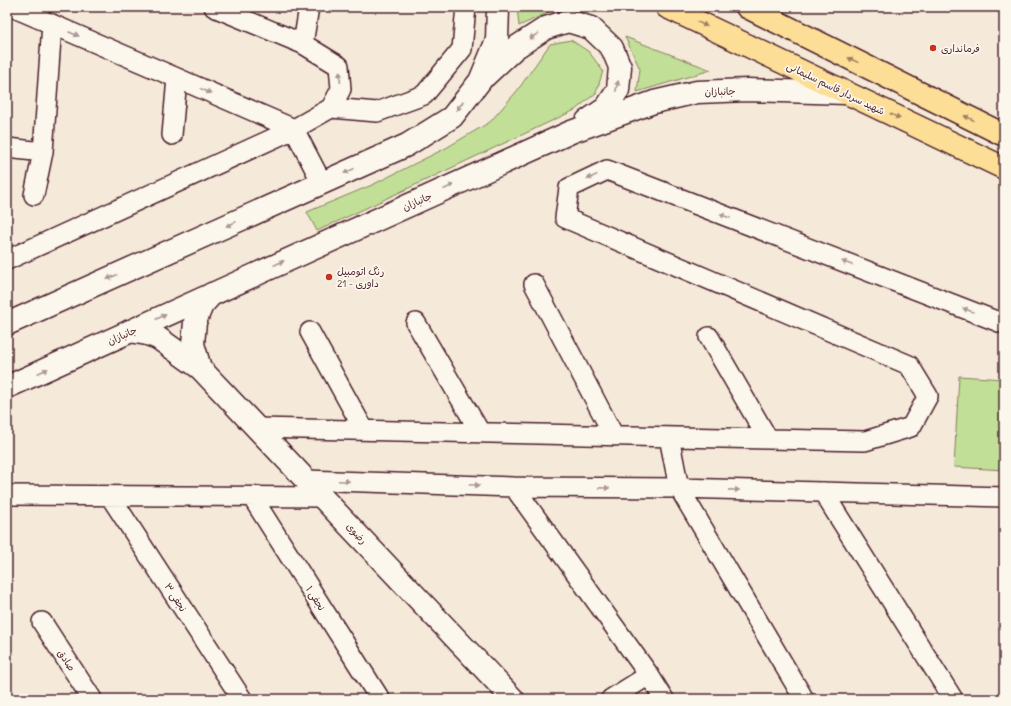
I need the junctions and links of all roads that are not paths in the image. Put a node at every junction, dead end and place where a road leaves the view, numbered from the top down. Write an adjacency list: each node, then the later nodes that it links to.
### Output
1 (12, 7): 8 (street)
2 (214, 7): 9 (street)
3 (309, 7): 9 (street)
4 (466, 7): 13 (street)
5 (498, 7): 11 (main road)
6 (667, 7): 12 (main road, شهید سردار قاسم سلیمانی, one-way to 12)
7 (747, 7): 17 (main road, one-way to 7)
8 (52, 24): 10 (street, one-way to 10); 19 (street)
9 (303, 44): 13 (street, one-way to 9)
10 (177, 78): 14 (street, one-way to 14); 16 (street)
11 (480, 81): 15 (main road, one-way to 11); 21 (main road, one-way to 21)
12 (846, 93): 15 (main road, جانبازان); 20 (main road, شهید سردار قاسم سلیمانی, one-way to 20)
13 (331, 108): 14 (street)
14 (294, 129): 21 (street); 23 (street)
15 (571, 132): 25 (main road, جانبازان, one-way to 15)
16 (172, 135)
17 (1004, 135)
18 (7, 148): 19 (street)
19 (43, 152): 22 (street)
20 (1004, 168)
21 (322, 183): 27 (main road, one-way to 27)
22 (34, 195)
23 (7, 260)
24 (534, 284): 37 (street)
25 (212, 294): 29 (main road, جانبازان, one-way to 25); 32 (main road)
26 (416, 323): 36 (street)
27 (7, 324)
28 (1004, 324): 39 (street, one-way to 39)
29 (130, 331): 32 (main road, رضوی); 33 (main road, جانبازان, one-way to 29)
30 (310, 332): 35 (street)
31 (709, 337): 39 (street)
32 (200, 368): 34 (main road, رضوی)
33 (7, 387)
34 (256, 428): 35 (street); 40 (main road, رضوی)
35 (364, 430): 36 (street)
36 (480, 432): 37 (street)
37 (614, 436): 38 (street)
38 (669, 437): 39 (street); 42 (street)
39 (768, 439)
40 (305, 480): 41 (street, one-way to 41); 47 (main road, رضوی)
41 (514, 487): 42 (street, one-way to 42); 50 (street)
42 (679, 488): 43 (street, one-way to 43); 57 (street)
43 (822, 492): 48 (street); 58 (street)
44 (7, 495): 45 (street)
45 (110, 496): 46 (street); 53 (street, نجفی ۳)
46 (252, 497): 47 (street); 54 (street, نجفی ۱)
47 (323, 497): 51 (main road, رضوی)
48 (1004, 497)
49 (42, 622): 52 (street, صادق)
50 (649, 675): 55 (street); 56 (street)
51 (504, 696)
52 (92, 699)
53 (242, 699)
54 (380, 699)
55 (611, 699)
56 (664, 699)
57 (804, 699)
58 (953, 699)

